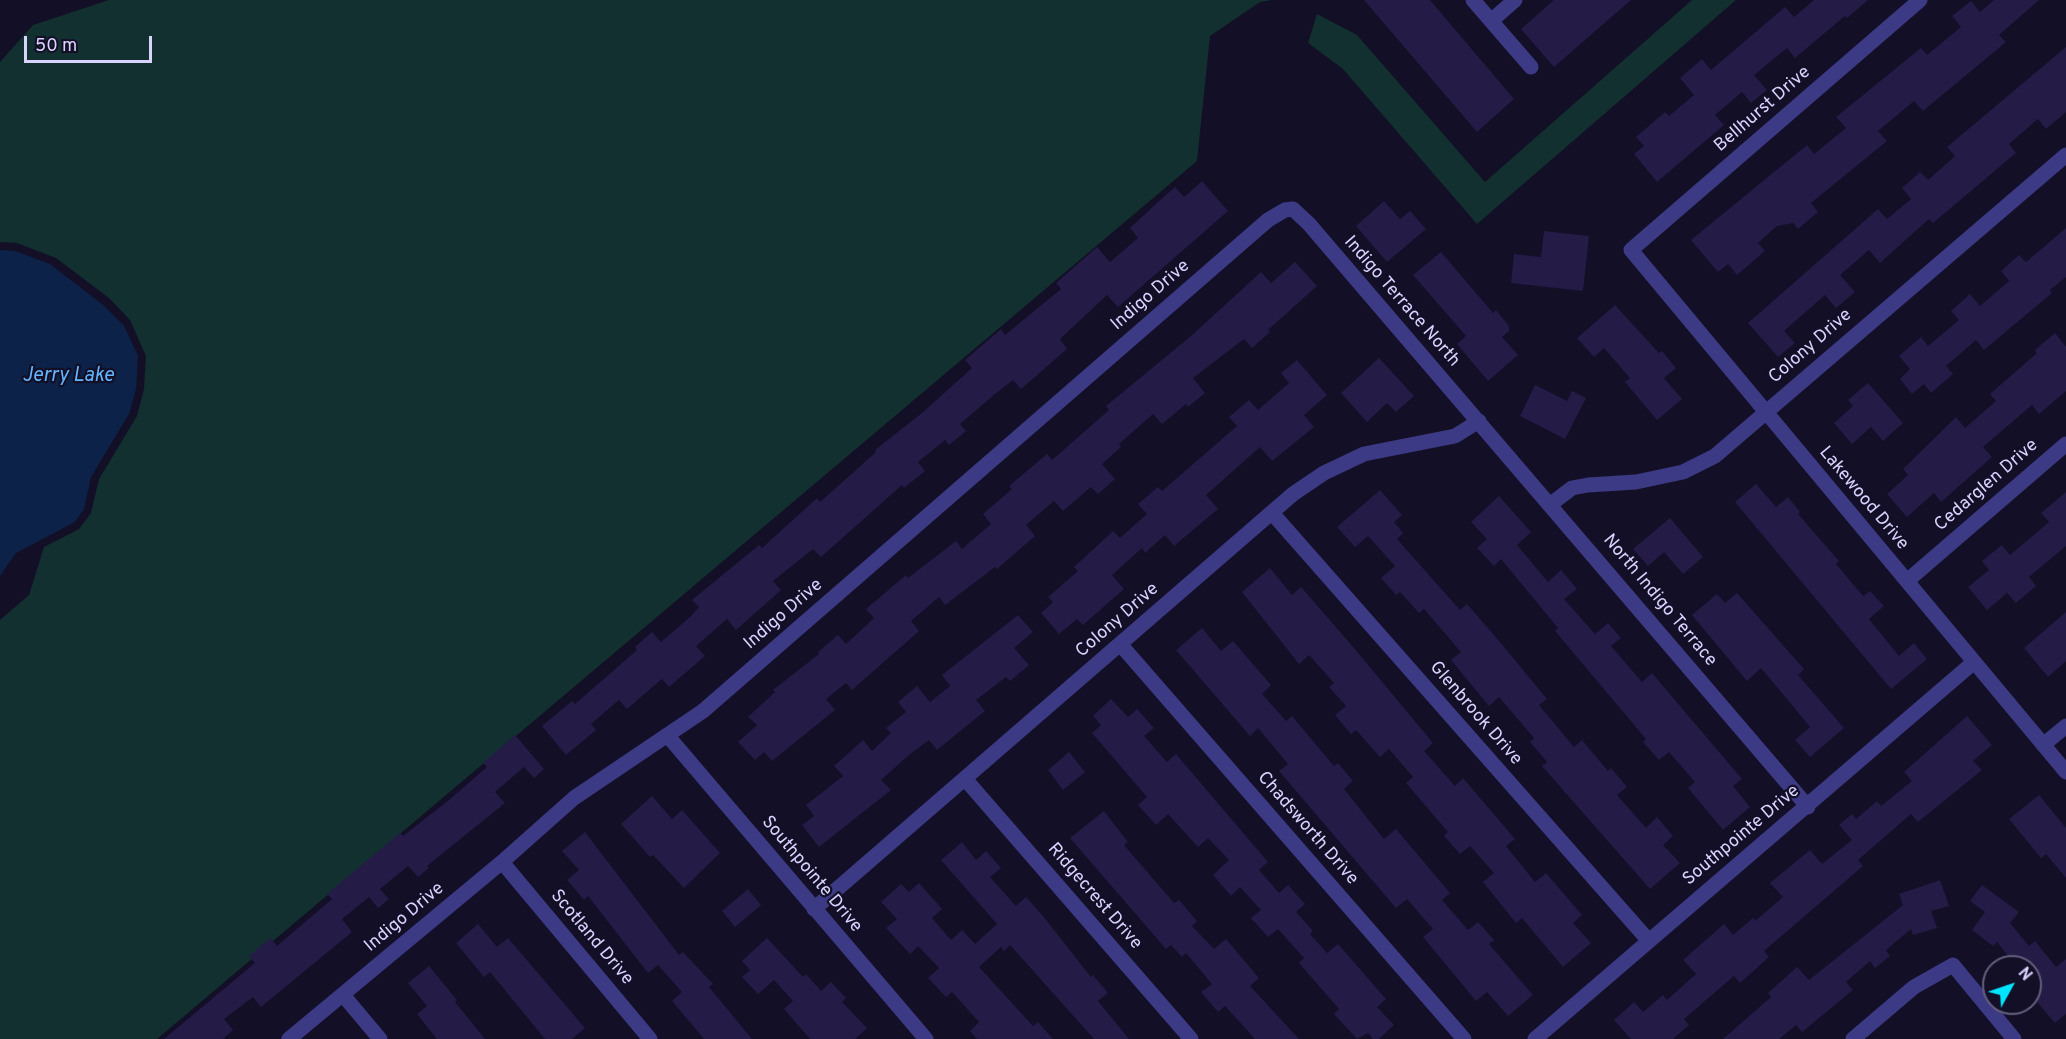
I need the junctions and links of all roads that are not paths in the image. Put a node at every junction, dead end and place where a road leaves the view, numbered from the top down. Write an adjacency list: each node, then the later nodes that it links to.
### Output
1 (1473, 0): 4 (street)
2 (1515, 0): 4 (street)
3 (1920, 0): 8 (street, Bellhurst Drive)
4 (1491, 21): 5 (street)
5 (1530, 67)
6 (2066, 155): 9 (street, Colony Drive)
7 (1293, 209): 10 (street, Indigo Terrace North); 18 (street, Indigo Drive)
8 (1631, 250): 9 (street, Lakewood Drive)
9 (1766, 412): 12 (street, Colony Drive); 14 (street, Lakewood Drive)
10 (1479, 421): 12 (street, North Indigo Terrace); 13 (street, Colony Drive)
11 (2066, 444): 14 (street, Cedarglen Drive)
12 (1551, 504): 22 (street, North Indigo Terrace)
13 (1272, 513): 15 (street, Colony Drive); 25 (street, Glenbrook Drive)
14 (1907, 581): 16 (street, Lakewood Drive)
15 (1120, 644): 21 (street, Colony Drive); 32 (street, Chadsworth Drive)
16 (1974, 662): 19 (street, Lakewood Drive); 22 (street, Southpointe Drive)
17 (2066, 726): 19 (street)
18 (667, 735): 23 (street, Indigo Drive); 24 (street, Southpointe Drive)
19 (2043, 745): 20 (street, Lakewood Drive)
20 (2066, 772)
21 (966, 780): 24 (street, Colony Drive); 31 (street, Ridgecrest Drive)
22 (1808, 807): 25 (street, Southpointe Drive)
23 (502, 862): 26 (street, Indigo Drive); 29 (street, Scotland Drive)
24 (814, 909): 30 (street, Southpointe Drive)
25 (1649, 941): 33 (street, Southpointe Drive)
26 (343, 995): 27 (street, Indigo Drive); 28 (street)
27 (290, 1039)
28 (380, 1039)
29 (650, 1039)
30 (926, 1039)
31 (1191, 1039)
32 (1464, 1039)
33 (1534, 1039)
34 (1853, 1039): 35 (street)
35 (2014, 1039)

